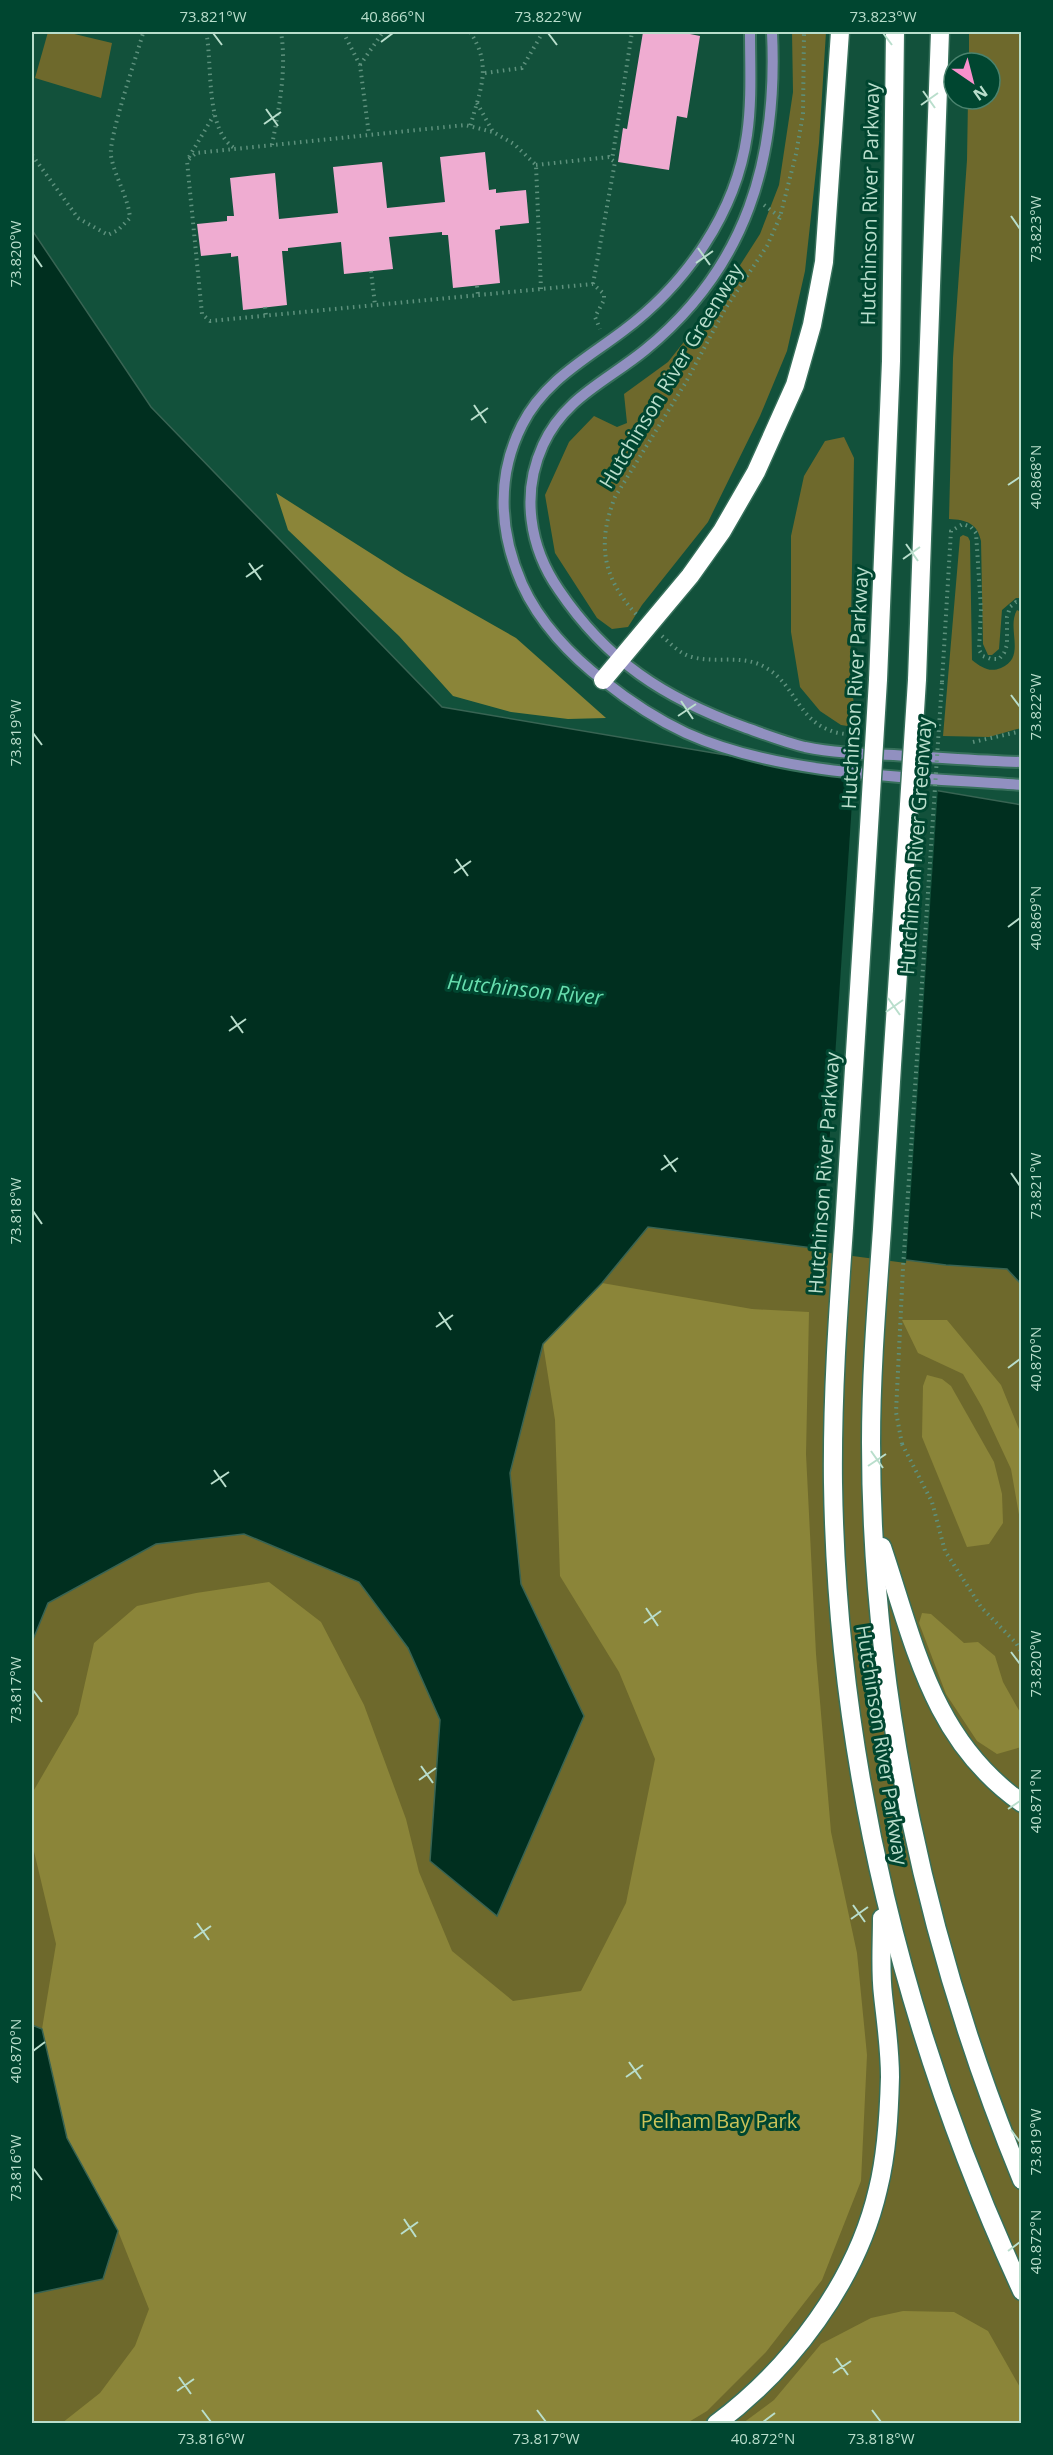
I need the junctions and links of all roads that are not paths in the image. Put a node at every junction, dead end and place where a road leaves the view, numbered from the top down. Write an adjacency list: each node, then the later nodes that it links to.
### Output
1 (750, 32): 7 (street)
2 (772, 32): 6 (street)
3 (840, 32): 6 (highway)
4 (895, 32): 12 (highway, Hutchinson River Parkway, bridge)
5 (940, 32): 10 (highway, Hutchinson River Parkway, bridge)
6 (621, 659): 7 (highway); 8 (street)
7 (603, 680): 9 (street)
8 (1022, 762)
9 (1022, 785)
10 (873, 1523): 11 (highway); 13 (highway, Hutchinson River Parkway)
11 (1022, 1803)
12 (882, 1889): 14 (highway, Hutchinson River Parkway); 15 (highway)
13 (1022, 2180)
14 (1022, 2291)
15 (716, 2424)

